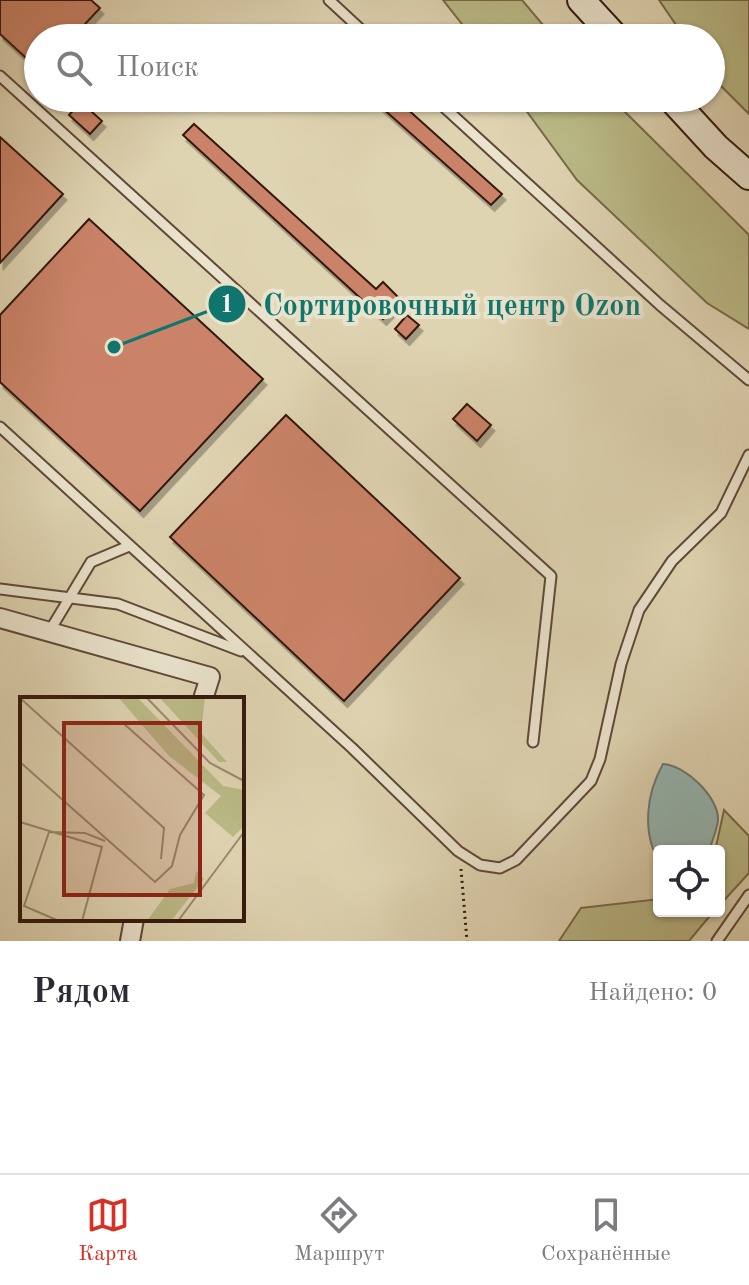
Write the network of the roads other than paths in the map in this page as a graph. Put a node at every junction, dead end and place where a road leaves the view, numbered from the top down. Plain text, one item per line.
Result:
1 (329, 0) edge
2 (581, 0) edge
3 (355, 24) edge
4 (603, 24) edge
5 (0, 76) edge
6 (24, 98) edge
7 (40, 112) edge
8 (449, 112) edge
9 (684, 112) edge
10 (749, 176) edge
11 (749, 380) edge
12 (0, 427) edge
13 (749, 455) edge
14 (129, 546) junction
15 (0, 589) edge
16 (68, 598) junction
17 (0, 618) edge
18 (49, 632) junction
19 (251, 657) junction
20 (204, 697) edge
21 (533, 742) dead end
22 (749, 895) edge
23 (134, 921) edge
24 (130, 941) edge
25 (717, 941) edge

1 - 3 lane
2 - 4 main road
5 - 6 lane
7 - 21 lane
8 - 11 lane
9 - 10 main road
12 - 14 lane
13 - 19 lane
14 - 16 lane
14 - 19 lane
15 - 16 lane
16 - 18 lane
16 - 19 lane
17 - 18 street
18 - 20 street
22 - 25 lane
23 - 24 street

